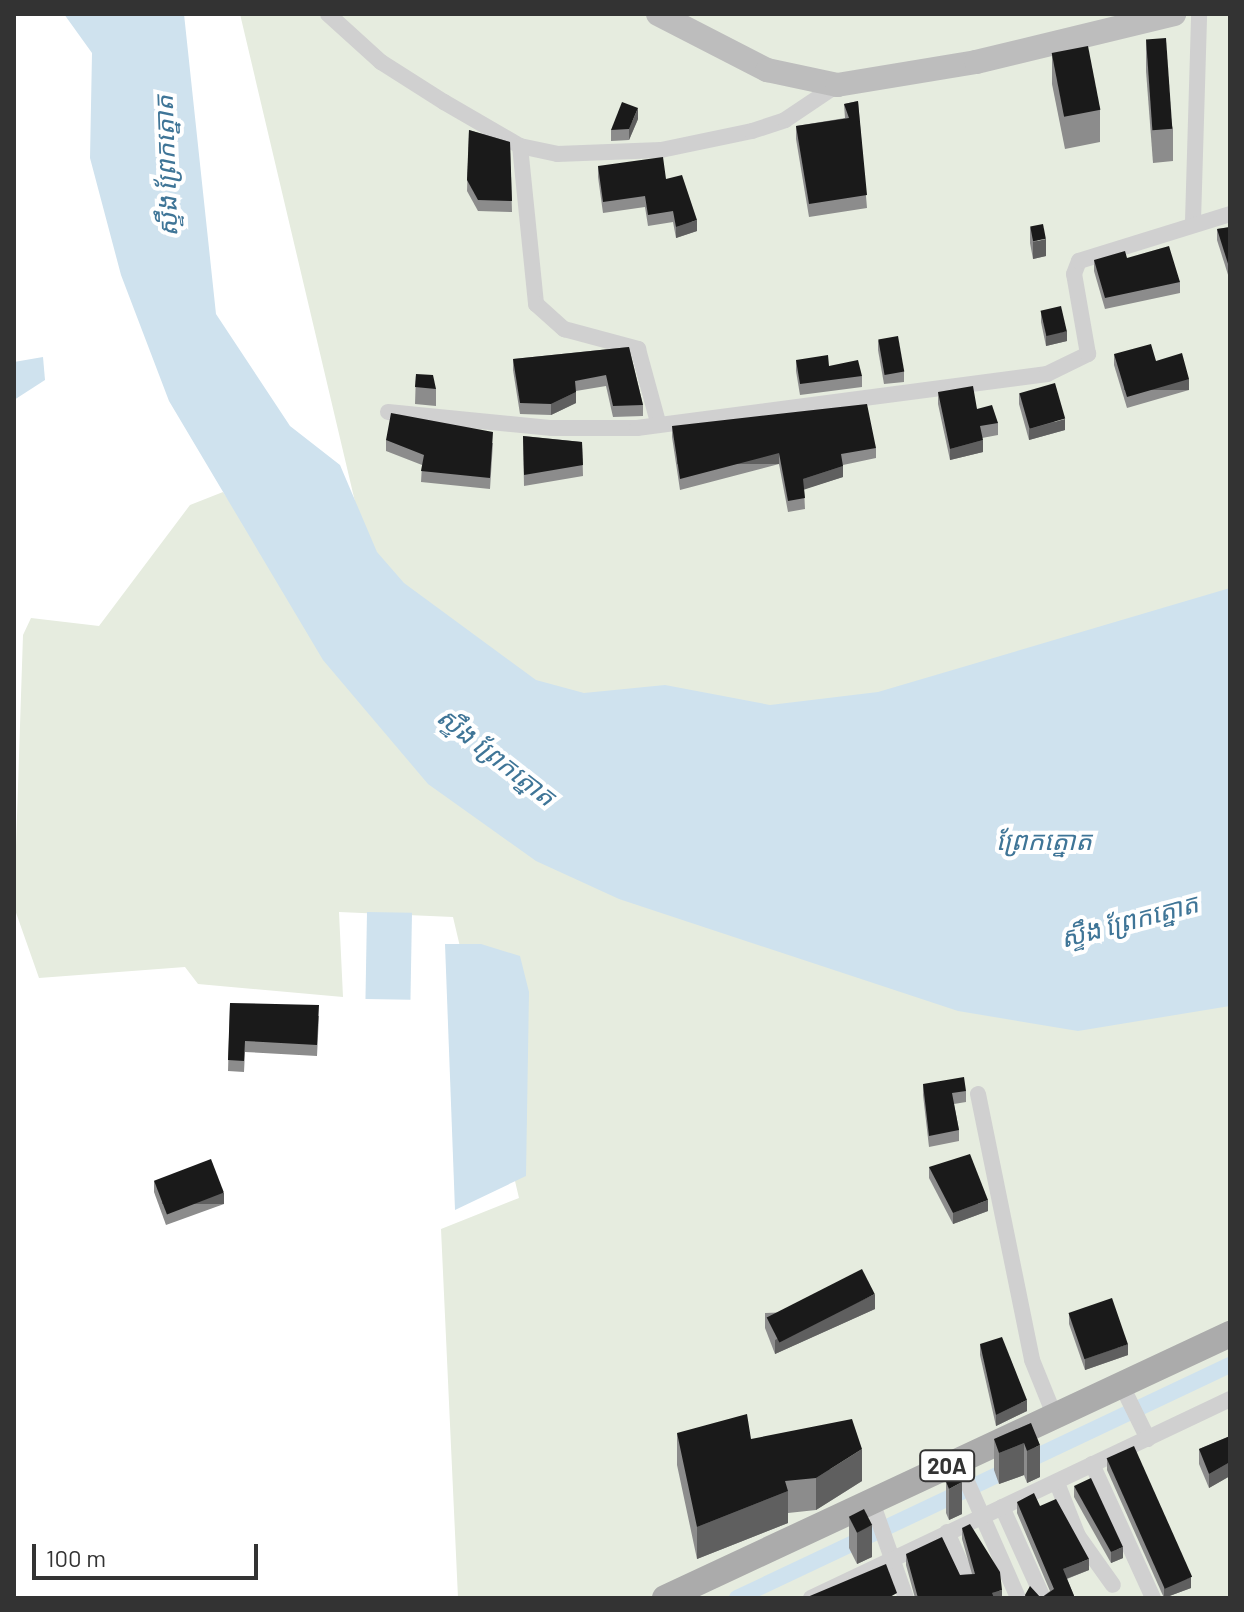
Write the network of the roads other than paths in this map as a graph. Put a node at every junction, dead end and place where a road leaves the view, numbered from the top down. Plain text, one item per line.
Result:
1 (328, 14) edge
2 (658, 14) edge
3 (1174, 14) edge
4 (1199, 14) edge
5 (837, 85) junction
6 (520, 146) junction
7 (1230, 214) edge
8 (1193, 221) junction
9 (388, 412) edge
10 (658, 422) junction
11 (978, 1094) dead end
12 (1230, 1334) edge
13 (1126, 1394) junction
14 (1230, 1399) edge
15 (1055, 1417) junction
16 (1146, 1434) junction
17 (1092, 1464) junction
18 (963, 1471) junction
19 (1057, 1483) junction
20 (1002, 1507) junction
21 (983, 1509) junction
22 (876, 1511) junction
23 (947, 1532) junction
24 (893, 1552) junction
25 (967, 1578) edge
26 (1113, 1585) dead end
27 (665, 1598) edge
28 (811, 1598) edge
29 (906, 1598) edge
30 (1018, 1598) edge
31 (1043, 1598) edge
32 (1153, 1598) edge

1 - 6 street
2 - 5 main road
3 - 5 main road
4 - 8 street
5 - 6 street
6 - 10 street
7 - 8 street
8 - 10 street
9 - 10 street
11 - 15 street
12 - 13 main road, 20A
13 - 15 main road, 20A
13 - 16 street
14 - 16 street
15 - 18 main road, 20A
16 - 17 street
17 - 19 street
17 - 32 street
18 - 21 street
18 - 22 main road, 20A
19 - 20 street
19 - 26 street
20 - 21 street
20 - 31 street
21 - 23 street
21 - 30 street
22 - 24 street
22 - 27 main road, 20A
23 - 24 street
23 - 25 street
24 - 28 street
24 - 29 street

